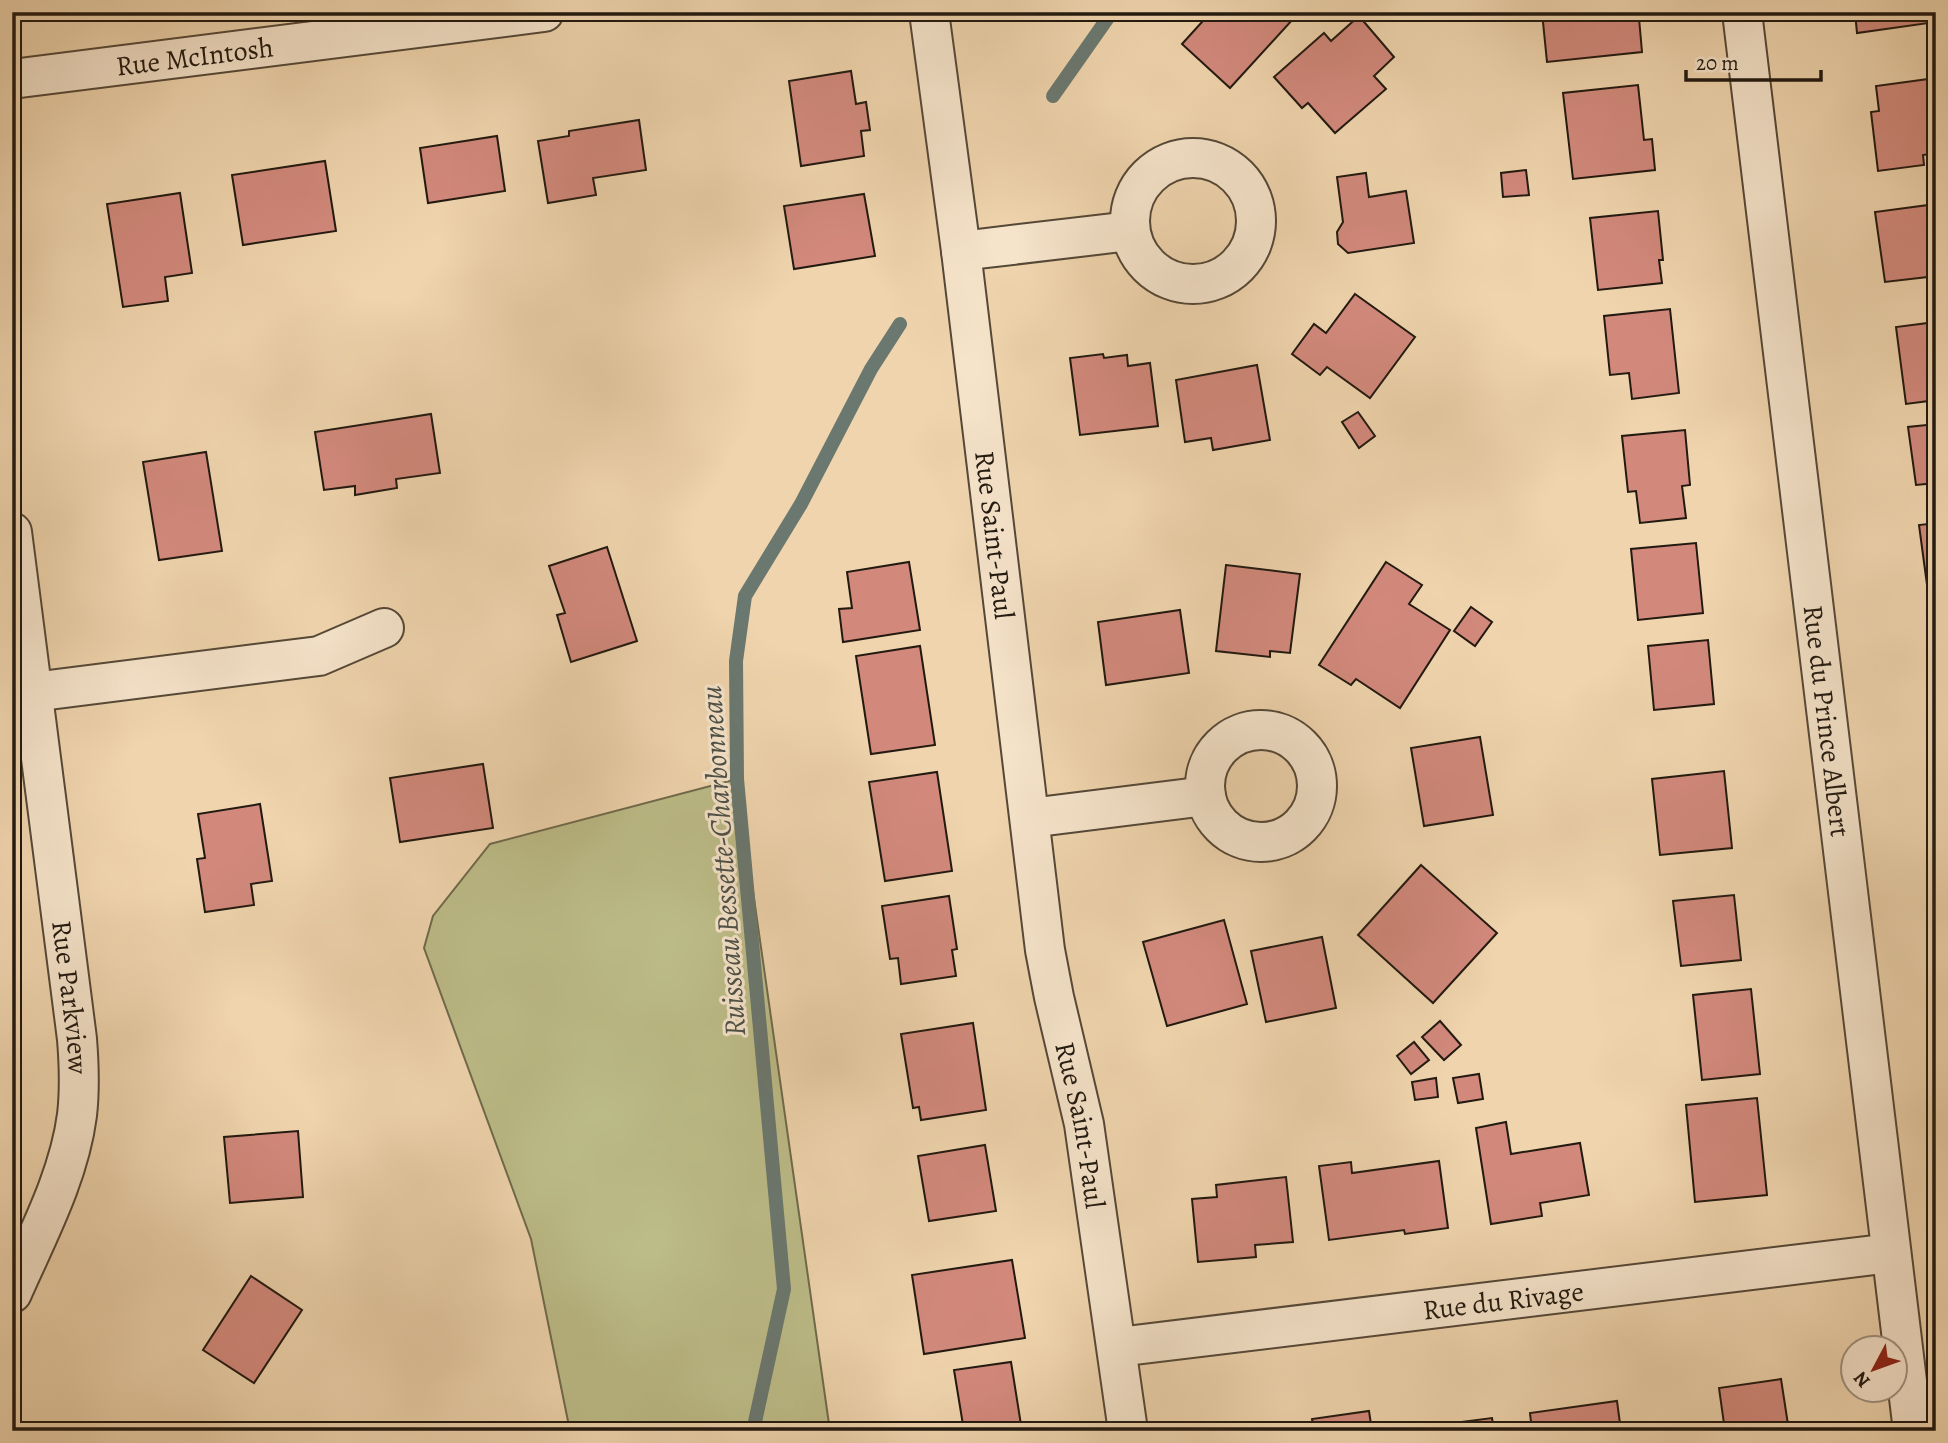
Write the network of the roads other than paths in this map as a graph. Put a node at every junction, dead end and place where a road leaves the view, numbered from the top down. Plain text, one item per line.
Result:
1 (544, 12) edge
2 (929, 12) edge
3 (1742, 12) edge
4 (12, 79) edge
5 (1130, 231) dead end
6 (961, 251) junction
7 (12, 532) edge
8 (384, 628) dead end
9 (33, 692) junction
10 (1206, 796) dead end
11 (1030, 818) junction
12 (1891, 1252) junction
13 (12, 1293) edge
14 (1118, 1347) junction
15 (1128, 1431) edge
16 (1913, 1431) edge

1 - 4 street, Rue McIntosh
2 - 6 street, Rue Saint-Paul
3 - 12 street, Rue du Prince Albert
5 - 6 street
6 - 11 street, Rue Saint-Paul
7 - 9 street, Rue Parkview
8 - 9 street
9 - 13 street, Rue Parkview
10 - 11 street
11 - 14 street, Rue Saint-Paul
12 - 14 street, Rue du Rivage
12 - 16 street, Rue du Prince Albert
14 - 15 street, Rue Saint-Paul

